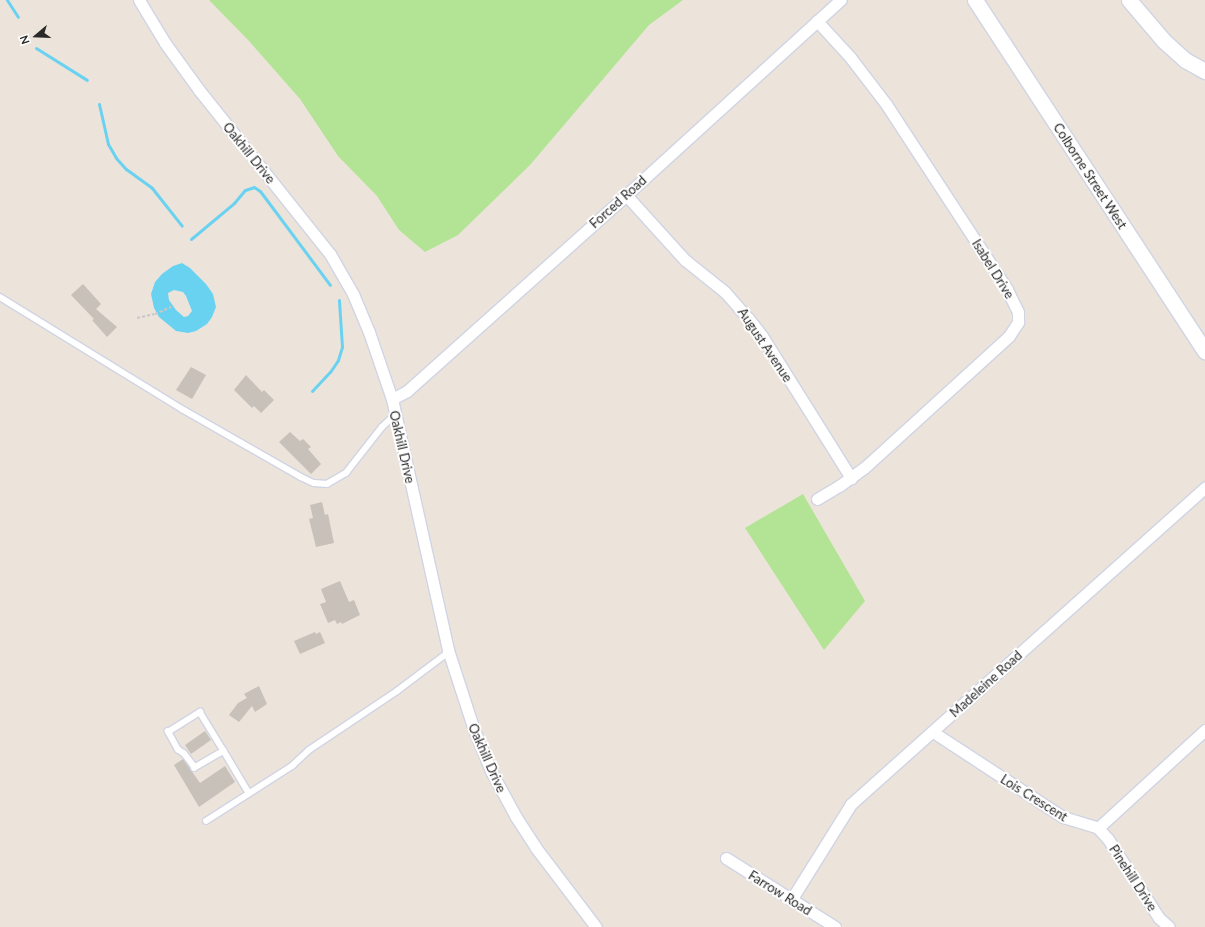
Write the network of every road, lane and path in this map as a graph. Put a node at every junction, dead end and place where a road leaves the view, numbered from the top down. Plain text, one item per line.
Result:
1 (138, 0) edge
2 (840, 0) edge
3 (975, 0) edge
4 (1129, 0) edge
5 (817, 21) junction
6 (1205, 71) edge
7 (626, 195) junction
8 (0, 297) edge
9 (173, 306) dead end
10 (137, 318) dead end
11 (1205, 351) edge
12 (392, 399) junction
13 (395, 415) junction
14 (851, 478) junction
15 (1205, 488) edge
16 (817, 499) dead end
17 (449, 652) junction
18 (1205, 730) edge
19 (933, 732) junction
20 (224, 751) junction
21 (249, 793) junction
22 (206, 821) dead end
23 (1098, 828) junction
24 (726, 858) dead end
25 (791, 900) junction
26 (596, 927) edge
27 (835, 927) edge
28 (1169, 927) edge

1 - 12 street, Oakhill Drive
2 - 5 street, Forced Road
3 - 11 main road, Colborne Street West
4 - 6 main road
5 - 7 street, Forced Road
5 - 14 street, Isabel Drive
7 - 12 street, Forced Road
7 - 14 street, August Avenue
8 - 13 lane
9 - 10 path
12 - 13 street, Oakhill Drive
13 - 17 street, Oakhill Drive
14 - 16 street, Isabel Drive
15 - 19 street, Madeleine Road
17 - 21 lane
17 - 26 street, Oakhill Drive
18 - 23 street
19 - 23 street, Lois Crescent
19 - 25 street, Madeleine Road
20 - 20 lane
20 - 21 lane
21 - 22 lane
23 - 28 street, Pinehill Drive
24 - 25 street, Farrow Road
25 - 27 street, Farrow Road

